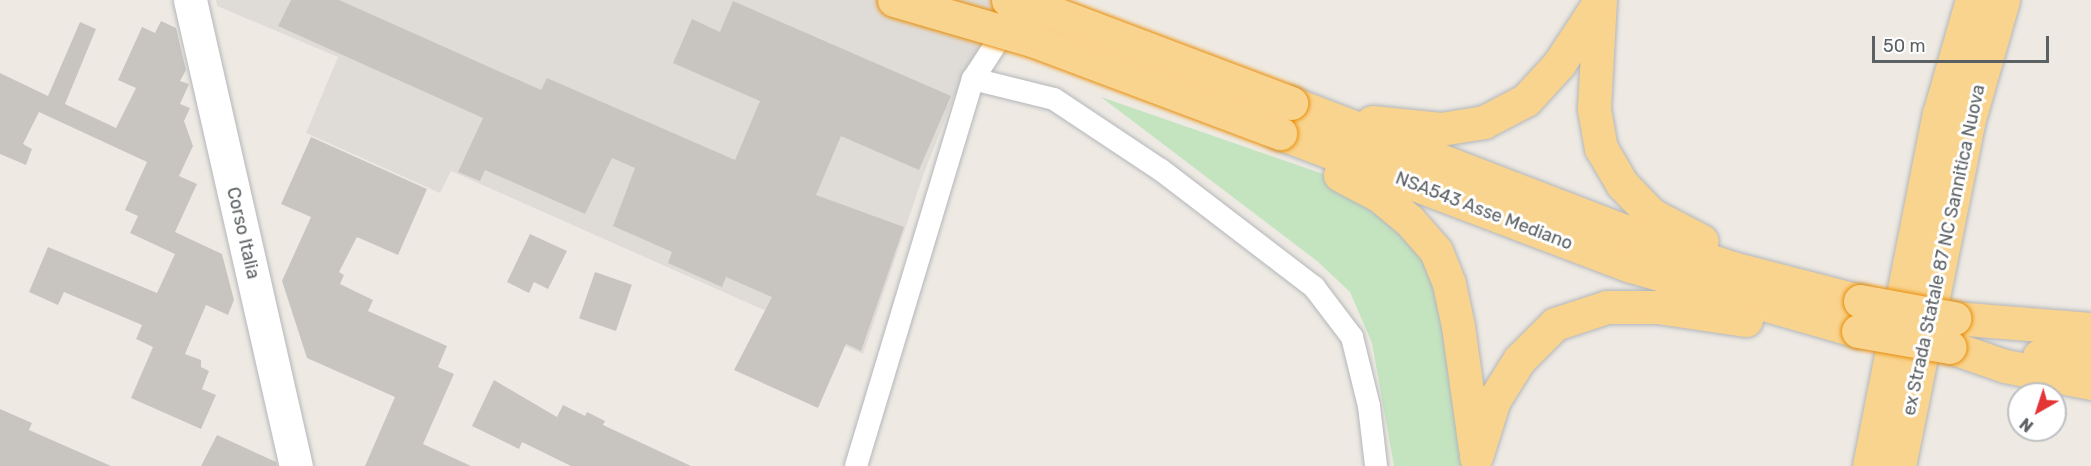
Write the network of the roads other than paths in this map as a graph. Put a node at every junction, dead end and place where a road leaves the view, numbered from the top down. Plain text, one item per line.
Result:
1 (190, 0) edge
2 (894, 0) edge
3 (1008, 0) edge
4 (1025, 0) edge
5 (1952, 0) edge
6 (1600, 1) edge
7 (1995, 2) edge
8 (973, 79) junction
9 (1939, 114) junction
10 (1285, 118) junction
11 (1819, 292) junction
12 (2091, 314) edge
13 (1859, 316) junction
14 (2020, 326) junction
15 (2091, 329) edge
16 (1952, 333) junction
17 (2091, 358) edge
18 (2091, 382) edge
19 (1476, 461) edge
20 (296, 466) edge
21 (856, 466) edge
22 (1376, 466) edge
23 (1869, 466) edge
24 (1899, 466) edge

1 - 20 street, Corso Italia
2 - 10 highway, NSA543 Asse Mediano, bridge
3 - 10 highway, NSA543 Asse Mediano, bridge
4 - 8 street
5 - 9 highway
6 - 10 highway
6 - 11 highway
7 - 9 highway, ex Strada Statale 87 NC Sannitica Nuova
7 - 24 highway, ex Strada Statale 87 NC Sannitica Nuova
8 - 21 street
8 - 22 street
9 - 23 highway, ex Strada Statale 87 NC Sannitica Nuova
10 - 11 highway, NSA543 Asse Mediano
10 - 13 highway, NSA543 Asse Mediano
10 - 19 highway
11 - 13 highway, NSA543 Asse Mediano
12 - 14 highway
13 - 16 highway, NSA543 Asse Mediano, bridge
13 - 19 highway
14 - 15 highway, NSA543 Asse Mediano
14 - 16 highway, NSA543 Asse Mediano
16 - 17 highway, NSA543 Asse Mediano
16 - 18 highway

